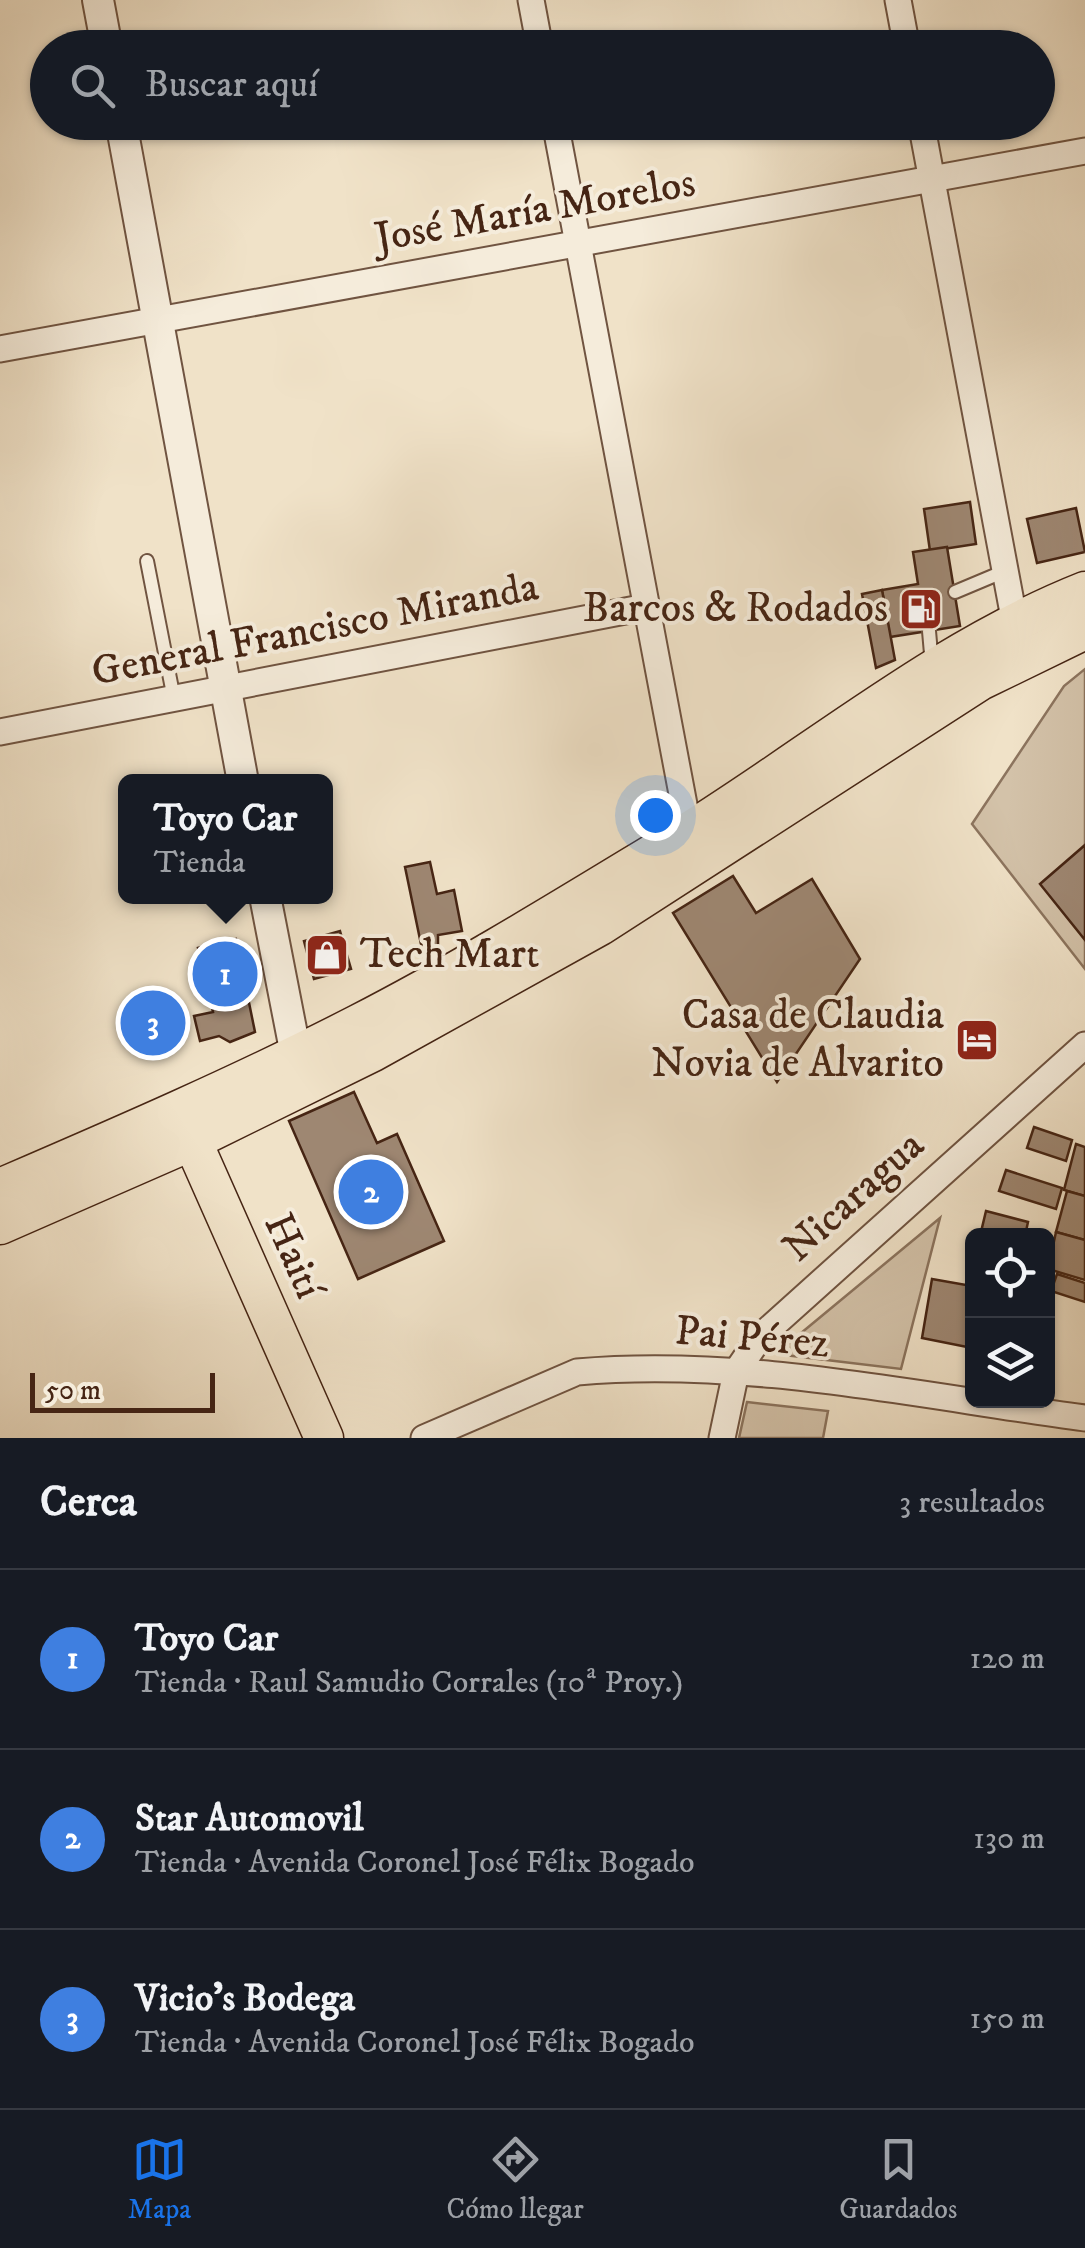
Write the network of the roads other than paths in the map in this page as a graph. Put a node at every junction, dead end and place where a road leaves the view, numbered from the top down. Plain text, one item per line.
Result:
1 (98, 0) edge
2 (532, 0) edge
3 (898, 0) edge
4 (104, 30) edge
5 (537, 30) edge
6 (904, 30) edge
7 (124, 140) edge
8 (558, 140) edge
9 (924, 140) edge
10 (1085, 151) edge
11 (932, 179) junction
12 (578, 244) junction
13 (158, 320) junction
14 (0, 348) edge
15 (147, 561) dead end
16 (1006, 572) junction
17 (1085, 591) edge
18 (955, 592) dead end
19 (646, 607) junction
20 (1085, 630) edge
21 (929, 631) dead end
22 (1018, 640) junction
23 (933, 672) junction
24 (225, 690) junction
25 (174, 700) junction
26 (0, 732) edge
27 (241, 774) edge
28 (689, 832) junction
29 (267, 904) edge
30 (1085, 1045) edge
31 (296, 1054) junction
32 (186, 1126) junction
33 (0, 1188) edge
34 (0, 1225) edge
35 (736, 1372) junction
36 (1085, 1418) edge
37 (324, 1438) edge
38 (424, 1438) edge
39 (722, 1438) edge

1 - 4 street
2 - 5 street
3 - 6 street
7 - 13 street
8 - 12 street
9 - 11 street
10 - 11 street, José María Morelos
11 - 12 street, José María Morelos
11 - 16 street
12 - 13 street, José María Morelos
12 - 19 street
13 - 14 street, José María Morelos
13 - 24 street
15 - 25 lane
16 - 18 lane
16 - 22 street
17 - 22 main road
19 - 24 street, General Francisco Miranda
19 - 28 street
20 - 22 main road
21 - 23 lane
22 - 23 main road
22 - 32 main road
23 - 28 main road
24 - 25 street, General Francisco Miranda
24 - 27 street
25 - 26 street, General Francisco Miranda
28 - 31 main road
29 - 31 street
30 - 35 street, Nicaragua
31 - 32 main road
32 - 33 main road
32 - 34 main road
32 - 37 main road, Haití
35 - 36 street, Pai Pérez
35 - 38 street, Pai Pérez
35 - 39 street, Nicaragua

